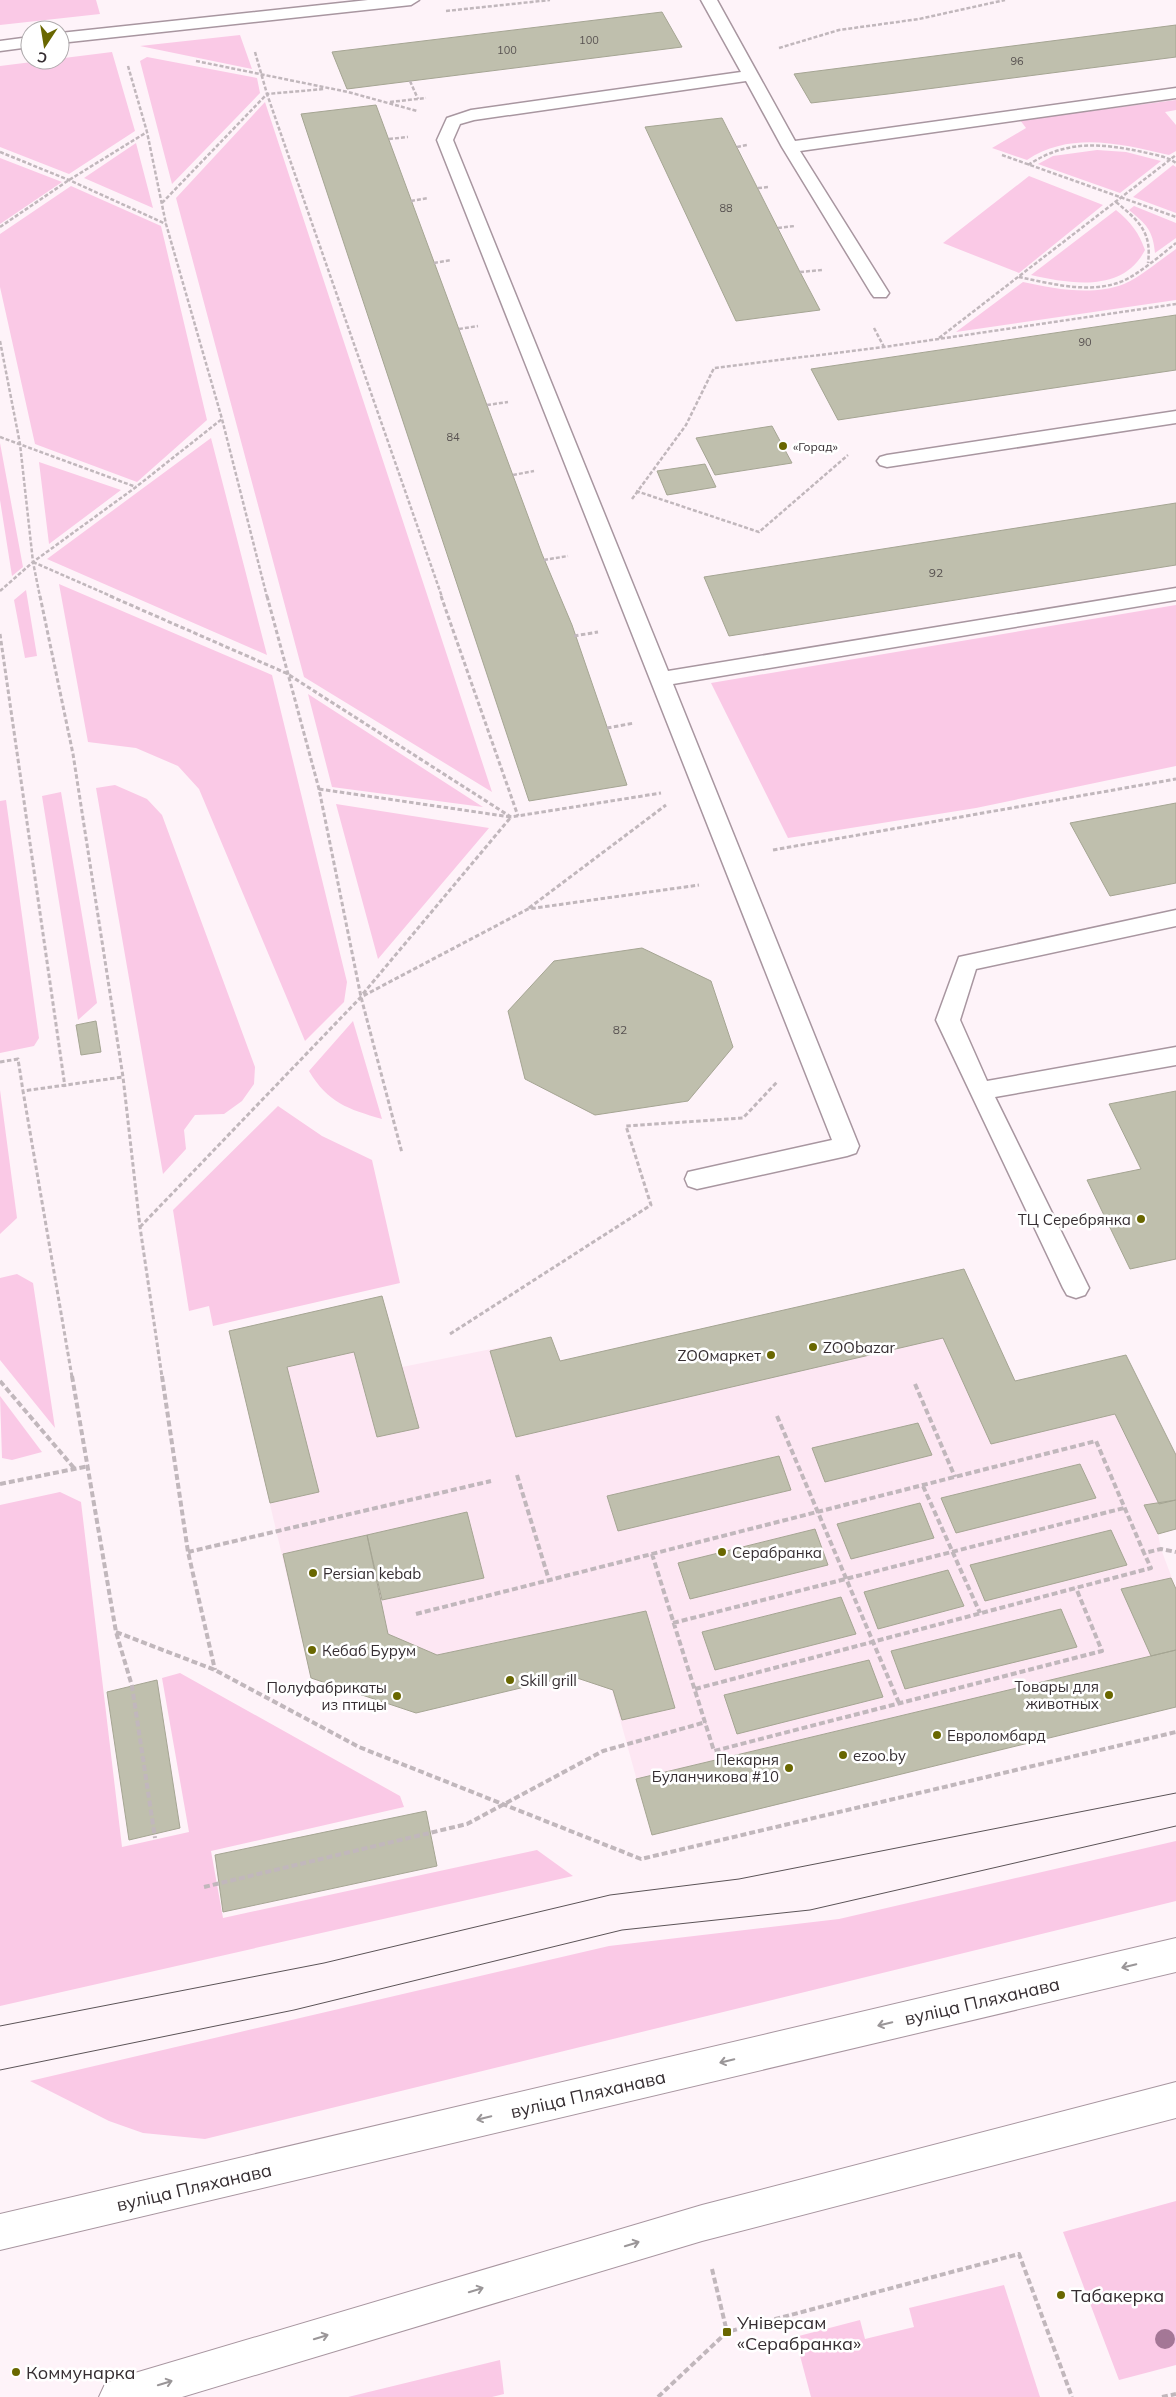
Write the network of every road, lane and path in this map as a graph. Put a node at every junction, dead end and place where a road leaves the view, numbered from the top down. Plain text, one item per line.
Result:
1 (411, 0) edge
2 (709, 0) edge
3 (1005, 0) edge
4 (316, 5) edge
5 (244, 18) junction
6 (112, 31) junction
7 (70, 37) edge
8 (20, 43) edge
9 (0, 46) edge
10 (187, 60) dead end
11 (746, 67) junction
12 (262, 75) junction
13 (410, 81) dead end
14 (329, 89) junction
15 (1176, 93) edge
16 (267, 94) junction
17 (418, 99) dead end
18 (422, 112) dead end
19 (147, 132) junction
20 (790, 148) junction
21 (0, 152) edge
22 (1001, 155) dead end
23 (1176, 156) edge
24 (1171, 159) junction
25 (1176, 163) edge
26 (1028, 165) junction
27 (69, 180) junction
28 (1122, 198) junction
29 (1116, 202) junction
30 (162, 203) junction
31 (1176, 217) edge
32 (166, 224) junction
33 (0, 227) edge
34 (1176, 243) edge
35 (1148, 264) junction
36 (1018, 277) junction
37 (880, 293) dead end
38 (938, 338) dead end
39 (0, 341) edge
40 (1176, 417) edge
41 (222, 419) junction
42 (0, 437) edge
43 (20, 444) junction
44 (887, 461) dead end
45 (136, 487) junction
46 (33, 562) junction
47 (0, 591) edge
48 (1176, 594) edge
49 (0, 634) edge
50 (286, 673) junction
51 (660, 679) junction
52 (1176, 779) edge
53 (319, 790) junction
54 (670, 791) dead end
55 (673, 800) dead end
56 (518, 816) junction
57 (511, 817) junction
58 (768, 850) dead end
59 (528, 909) dead end
60 (1176, 918) edge
61 (361, 997) junction
62 (1176, 1056) edge
63 (0, 1062) edge
64 (123, 1077) junction
65 (780, 1078) dead end
66 (65, 1086) junction
67 (23, 1091) junction
68 (980, 1091) junction
69 (402, 1153) dead end
70 (697, 1179) dead end
71 (1076, 1288) dead end
72 (450, 1334) dead end
73 (0, 1381) edge
74 (915, 1384) dead end
75 (777, 1416) dead end
76 (89, 1466) junction
77 (74, 1468) junction
78 (518, 1475) dead end
79 (956, 1477) junction
80 (491, 1480) dead end
81 (0, 1484) edge
82 (923, 1486) junction
83 (1124, 1508) junction
84 (820, 1512) junction
85 (952, 1551) junction
86 (188, 1552) junction
87 (1176, 1552) edge
88 (1144, 1553) junction
89 (652, 1554) junction
90 (848, 1578) junction
91 (549, 1580) junction
92 (1076, 1588) junction
93 (980, 1613) junction
94 (416, 1614) dead end
95 (673, 1623) junction
96 (116, 1632) junction
97 (873, 1641) junction
98 (215, 1670) junction
99 (694, 1689) junction
100 (899, 1703) junction
101 (706, 1722) junction
102 (1176, 1732) edge
103 (506, 1805) junction
104 (154, 1838) dead end
105 (204, 1887) dead end
106 (1176, 1955) edge
107 (1176, 2100) edge
108 (702, 2223) junction
109 (0, 2232) edge
110 (726, 2332) junction
111 (1176, 2394) edge
112 (118, 2397) edge
113 (658, 2397) edge
114 (1072, 2397) edge
115 (1162, 2397) edge

1 - 4 lane
2 - 11 lane
3 - 11 path
4 - 5 lane
5 - 6 lane
5 - 12 path
6 - 7 lane
6 - 19 path
8 - 9 lane
10 - 12 path
11 - 20 lane
11 - 51 lane
12 - 14 path
12 - 16 path
13 - 17 path
14 - 16 path
14 - 18 path
15 - 20 lane
16 - 30 path
16 - 56 path
19 - 27 path
19 - 30 path
20 - 37 lane
21 - 27 path
22 - 26 path
23 - 24 path
24 - 25 path
24 - 26 path
24 - 28 path
26 - 28 path
27 - 32 path
27 - 33 path
28 - 29 path
28 - 31 path
29 - 35 path
29 - 36 path
30 - 32 path
32 - 41 path
34 - 35 path
35 - 36 path
36 - 38 path
39 - 43 path
40 - 44 lane
41 - 45 path
41 - 50 path
42 - 43 path
43 - 45 path
43 - 46 path
45 - 46 path
46 - 47 path
46 - 50 path
46 - 64 path
48 - 51 lane
49 - 66 path
50 - 53 path
50 - 57 path
51 - 70 lane
52 - 58 path
53 - 57 path
53 - 61 path
54 - 56 path
55 - 59 path
56 - 57 path
57 - 61 path
60 - 68 lane
61 - 69 path
62 - 68 lane
63 - 67 path
64 - 66 path
64 - 86 path
65 - 72 path
66 - 67 path
67 - 76 path
68 - 71 lane
73 - 77 path
74 - 79 path
75 - 84 path
76 - 77 path
76 - 96 path
77 - 81 path
78 - 91 path
79 - 82 path
79 - 83 path
80 - 86 path
82 - 84 path
82 - 85 path
83 - 85 path
83 - 88 path
84 - 89 path
84 - 90 path
85 - 90 path
85 - 93 path
86 - 98 path
87 - 88 path
88 - 92 path
89 - 91 path
89 - 95 path
90 - 95 path
90 - 97 path
91 - 94 path
92 - 93 path
92 - 100 path
93 - 97 path
95 - 99 path
96 - 98 path
96 - 104 path
97 - 99 path
97 - 100 path
98 - 103 path
99 - 101 path
100 - 101 path
101 - 103 path
102 - 103 path
103 - 105 path
106 -> 109 main road, вуліца Пляханава
107 - 108 main road
108 - 110 path
112 -> 108 main road
110 - 113 path
110 - 114 path
111 - 115 path

